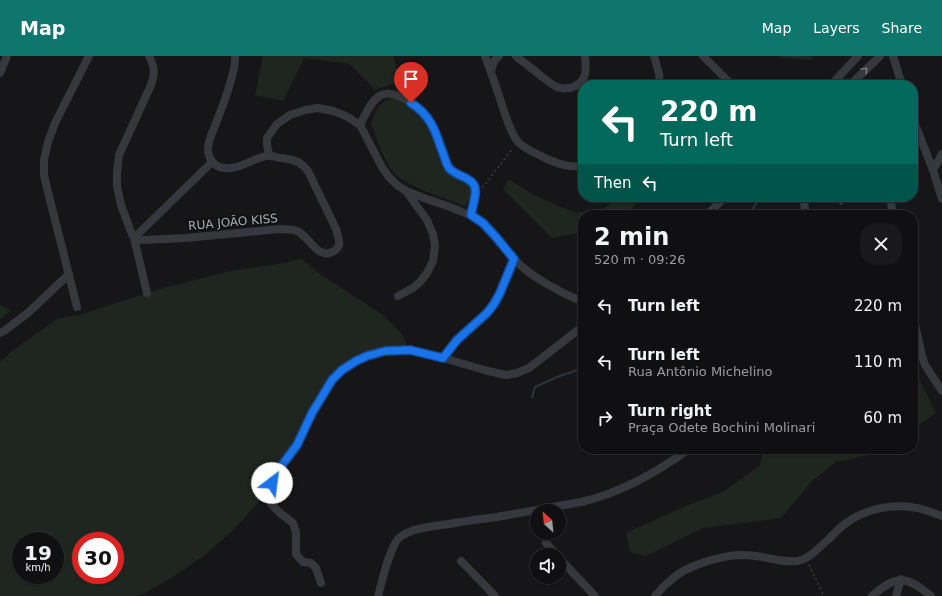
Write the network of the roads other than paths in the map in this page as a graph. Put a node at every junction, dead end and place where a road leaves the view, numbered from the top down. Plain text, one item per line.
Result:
1 (7, 56) edge
2 (89, 56) edge
3 (150, 56) edge
4 (235, 56) edge
5 (485, 56) edge
6 (499, 56) edge
7 (516, 56) edge
8 (585, 56) edge
9 (654, 56) edge
10 (703, 56) edge
11 (858, 56) edge
12 (880, 56) edge
13 (892, 56) edge
14 (491, 71) junction
15 (0, 73) edge
16 (583, 80) edge
17 (660, 80) edge
18 (727, 80) edge
19 (836, 80) edge
20 (855, 80) edge
21 (900, 80) edge
22 (578, 85) edge
23 (360, 125) junction
24 (918, 132) edge
25 (942, 154) edge
26 (269, 156) junction
27 (212, 162) junction
28 (578, 166) edge
29 (933, 170) junction
30 (406, 191) junction
31 (942, 199) edge
32 (720, 202) edge
33 (712, 210) edge
34 (471, 215) junction
35 (134, 238) junction
36 (514, 259) junction
37 (69, 274) junction
38 (147, 294) dead end
39 (398, 296) dead end
40 (578, 300) edge
41 (77, 307) dead end
42 (578, 330) edge
43 (0, 333) edge
44 (918, 338) edge
45 (443, 358) junction
46 (942, 391) edge
47 (682, 454) edge
48 (942, 516) edge
49 (546, 543) dead end
50 (551, 548) edge
51 (461, 561) dead end
52 (566, 565) edge
53 (901, 580) junction
54 (321, 583) dead end
55 (378, 596) edge
56 (495, 596) edge
57 (595, 596) edge
58 (655, 596) edge
59 (872, 596) edge
60 (896, 596) edge
61 (931, 596) edge

1 - 15 street
2 - 37 street
3 - 35 street
4 - 27 street
5 - 14 street
6 - 14 street
7 - 22 street
8 - 16 street
9 - 17 street
10 - 18 street
11 - 19 street
20 -> 12 street
13 - 21 street
14 - 28 street
23 - 26 street
23 - 30 street
23 - 34 street
24 - 29 street
25 - 29 street
26 - 27 street, RUA JOÃO KISS
26 - 35 street, RUA JOÃO KISS
27 - 35 street
29 - 31 street
30 - 34 street
30 - 39 street
32 - 33 street
34 - 36 street
35 - 38 street
36 - 40 street
36 - 45 street
37 - 41 street
37 - 43 street
42 - 45 street
44 - 46 street
45 - 54 street
47 - 55 street
48 - 58 street
49 - 50 street
51 - 56 street
52 - 57 street
53 - 59 street
53 - 60 street
53 - 61 street

